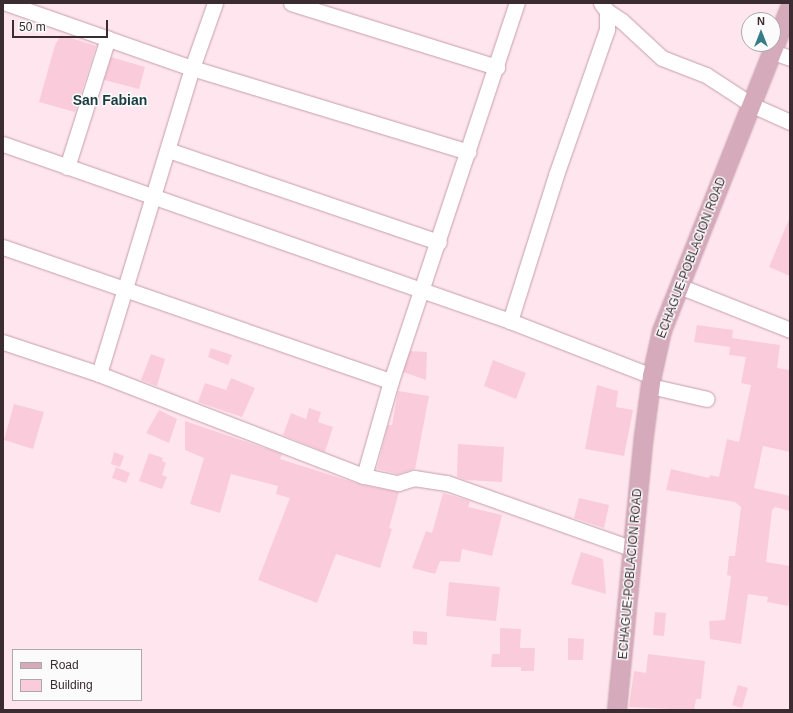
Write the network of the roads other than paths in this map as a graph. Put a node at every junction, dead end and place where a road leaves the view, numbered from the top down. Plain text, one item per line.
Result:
1 (6, 3) edge
2 (215, 3) edge
3 (292, 3) edge
4 (517, 3) edge
5 (604, 7) edge
6 (790, 8) edge
7 (781, 31) edge
8 (108, 38) junction
9 (773, 52) joint
10 (790, 58) edge
11 (497, 67) junction
12 (192, 68) junction
13 (752, 106) junction
14 (790, 122) edge
15 (3, 144) edge
16 (168, 150) junction
17 (469, 152) junction
18 (67, 167) junction
19 (154, 198) junction
20 (439, 242) junction
21 (3, 247) edge
22 (679, 286) junction
23 (124, 289) junction
24 (421, 290) junction
25 (510, 321) junction
26 (790, 330) edge
27 (3, 342) edge
28 (99, 374) junction
29 (391, 381) junction
30 (651, 381) junction
31 (707, 399) dead end
32 (364, 476) junction
33 (633, 549) junction
34 (618, 710) edge

1 - 8 street
2 - 12 street
3 - 11 street
4 - 11 street
5 - 13 street
5 - 25 street
6 - 7 main road, ECHAGUE-POBLACION ROAD
8 - 12 street
8 - 18 street
9 - 10 street
9 - 13 main road, ECHAGUE-POBLACION ROAD
11 - 17 street
12 - 16 street
12 - 17 street
13 - 14 street
13 - 22 main road, ECHAGUE-POBLACION ROAD
15 - 18 street
16 - 19 street
16 - 20 street
17 - 20 street
18 - 19 street
19 - 23 street
19 - 24 street
20 - 24 street
21 - 23 street
22 - 26 street
22 - 30 main road, ECHAGUE-POBLACION ROAD
23 - 28 street
23 - 29 street
24 - 25 street
24 - 29 street
25 - 30 street
27 - 28 street
28 - 32 street
29 - 32 street
30 - 31 street
30 - 33 main road, ECHAGUE-POBLACION ROAD
32 - 33 street
33 - 34 main road, ECHAGUE-POBLACION ROAD

